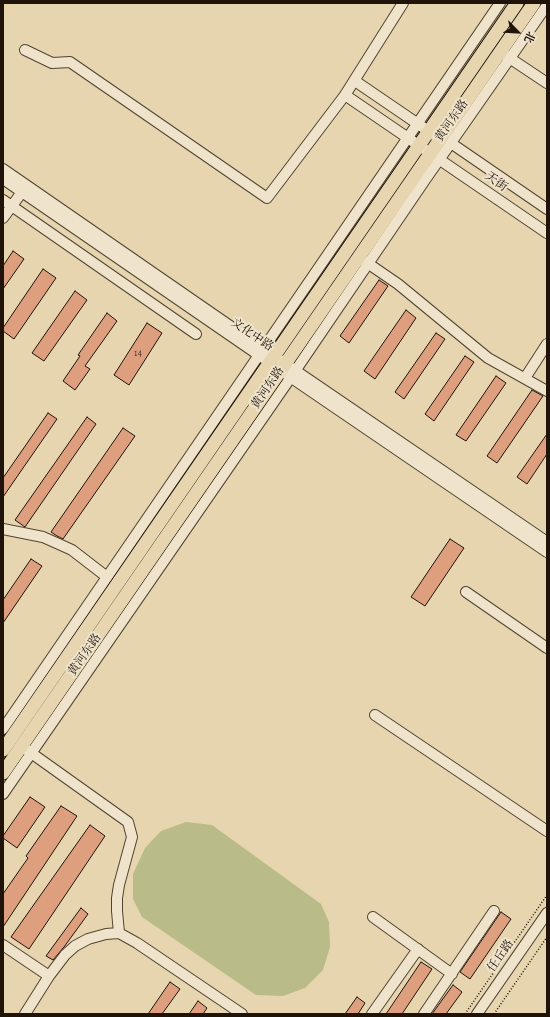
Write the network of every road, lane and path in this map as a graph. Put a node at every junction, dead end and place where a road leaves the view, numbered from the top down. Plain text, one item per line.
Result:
1 (403, 3) edge
2 (500, 3) edge
3 (517, 3) edge
4 (534, 3) edge
5 (547, 4) edge
6 (25, 50) dead end
7 (505, 55) junction
8 (355, 81) junction
9 (547, 82) edge
10 (345, 95) junction
11 (417, 123) junction
12 (429, 131) junction
13 (408, 137) junction
14 (444, 139) junction
15 (419, 145) junction
16 (435, 156) junction
17 (3, 169) edge
18 (3, 179) edge
19 (22, 192) junction
20 (7, 203) edge
21 (547, 209) edge
22 (3, 218) edge
23 (547, 233) edge
24 (363, 260) junction
25 (162, 289) junction
26 (152, 303) junction
27 (196, 334) dead end
28 (547, 344) edge
29 (260, 352) junction
30 (272, 359) junction
31 (288, 370) junction
32 (525, 378) junction
33 (547, 391) edge
34 (3, 529) edge
35 (547, 542) edge
36 (547, 552) edge
37 (107, 577) junction
38 (466, 592) dead end
39 (547, 648) edge
40 (375, 715) dead end
41 (3, 729) edge
42 (3, 750) edge
43 (26, 750) junction
44 (3, 773) edge
45 (3, 794) edge
46 (547, 831) edge
47 (547, 895) edge
48 (494, 911) dead end
49 (547, 913) edge
50 (372, 917) dead end
51 (119, 933) junction
52 (547, 937) edge
53 (3, 946) edge
54 (418, 949) junction
55 (452, 974) junction
56 (49, 976) junction
57 (25, 1014) edge
58 (242, 1014) edge
59 (372, 1014) edge
60 (424, 1014) edge
61 (465, 1014) edge
62 (477, 1014) edge
63 (494, 1014) edge

1 - 8 street
2 - 11 street
3 - 12 main road, 黄河东路
4 - 7 main road, 黄河东路
5 - 7 street
6 - 10 street
7 - 9 street
7 - 14 main road, 黄河东路
8 - 10 street
8 - 11 street, 天街
10 - 13 street, 天街
11 - 12 street, 天街
11 - 13 street
12 - 14 street, 天街
12 - 15 main road, 黄河东路
13 - 15 street, 天街
13 - 29 street
14 - 16 main road, 黄河东路
14 - 21 street, 天街
15 - 16 street, 天街
15 - 30 main road, 黄河东路
16 - 23 street, 天街
16 - 24 main road, 黄河东路
17 - 29 street, 文化中路
18 - 19 street, 文化中路
19 - 20 street
19 - 25 street, 文化中路
20 - 22 street
20 - 26 street
24 - 31 main road, 黄河东路
24 - 32 street
25 - 26 street
25 - 29 street, 文化中路
26 - 27 street
28 - 32 street
29 - 30 street, 文化中路
29 - 37 street
30 - 31 street, 文化中路
30 - 42 main road, 黄河东路
31 - 35 street, 文化中路
31 - 36 street, 文化中路
31 - 43 main road, 黄河东路
32 - 33 street
34 - 37 street
37 - 41 street
38 - 39 street
40 - 46 street
43 - 44 main road, 黄河东路
43 - 45 street
43 - 51 street
47 - 61 path
48 - 55 street
49 - 62 street, 任丘路
50 - 54 street
51 - 56 street
51 - 58 street
52 - 63 path
53 - 56 street
54 - 55 street
54 - 59 street
55 - 60 street
56 - 57 street

